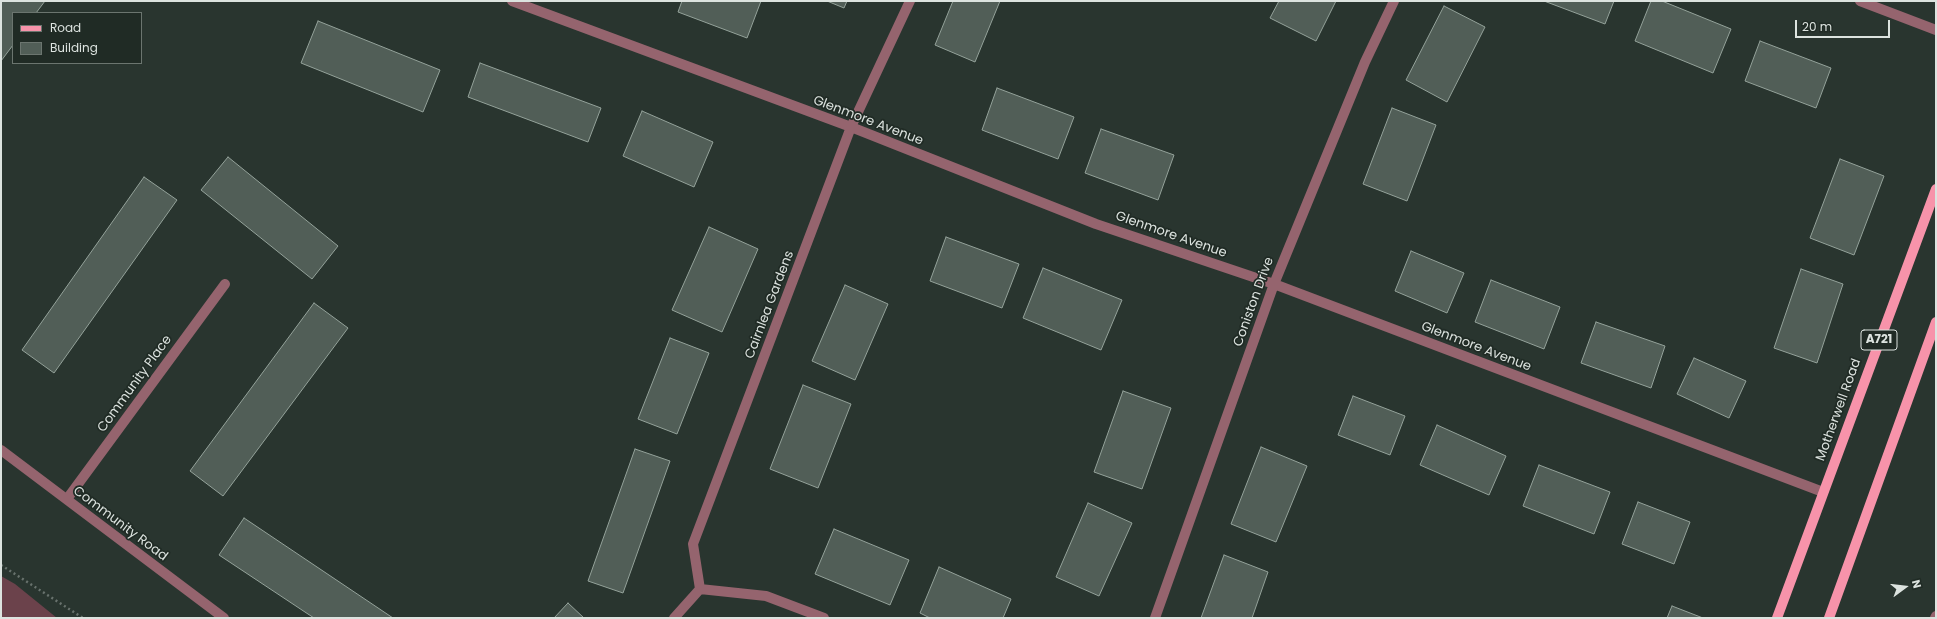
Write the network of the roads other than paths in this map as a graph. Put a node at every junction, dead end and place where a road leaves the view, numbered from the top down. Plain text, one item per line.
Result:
1 (512, 1) edge
2 (910, 1) edge
3 (1394, 1) edge
4 (1860, 1) edge
5 (1936, 30) edge
6 (851, 127) junction
7 (1936, 188) edge
8 (225, 284) dead end
9 (1274, 284) junction
10 (1936, 322) edge
11 (1, 450) edge
12 (1823, 492) junction
13 (67, 499) junction
14 (700, 589) junction
15 (224, 618) edge
16 (674, 618) edge
17 (824, 618) edge
18 (1155, 618) edge
19 (1777, 618) edge
20 (1829, 618) edge

1 - 6 street, Glenmore Avenue
2 - 6 street, Cairnlea Gardens
3 - 9 street, Coniston Drive
4 - 5 street
6 - 9 street, Glenmore Avenue
6 - 14 street, Cairnlea Gardens
7 - 12 main road, Motherwell Road / A721
8 - 13 street, Community Place
9 - 12 street, Glenmore Avenue
9 - 18 street, Coniston Drive
10 - 20 main road
11 - 13 street, Community Road
12 - 19 main road, Motherwell Road / A721
13 - 15 street, Community Road
14 - 16 street
14 - 17 street

